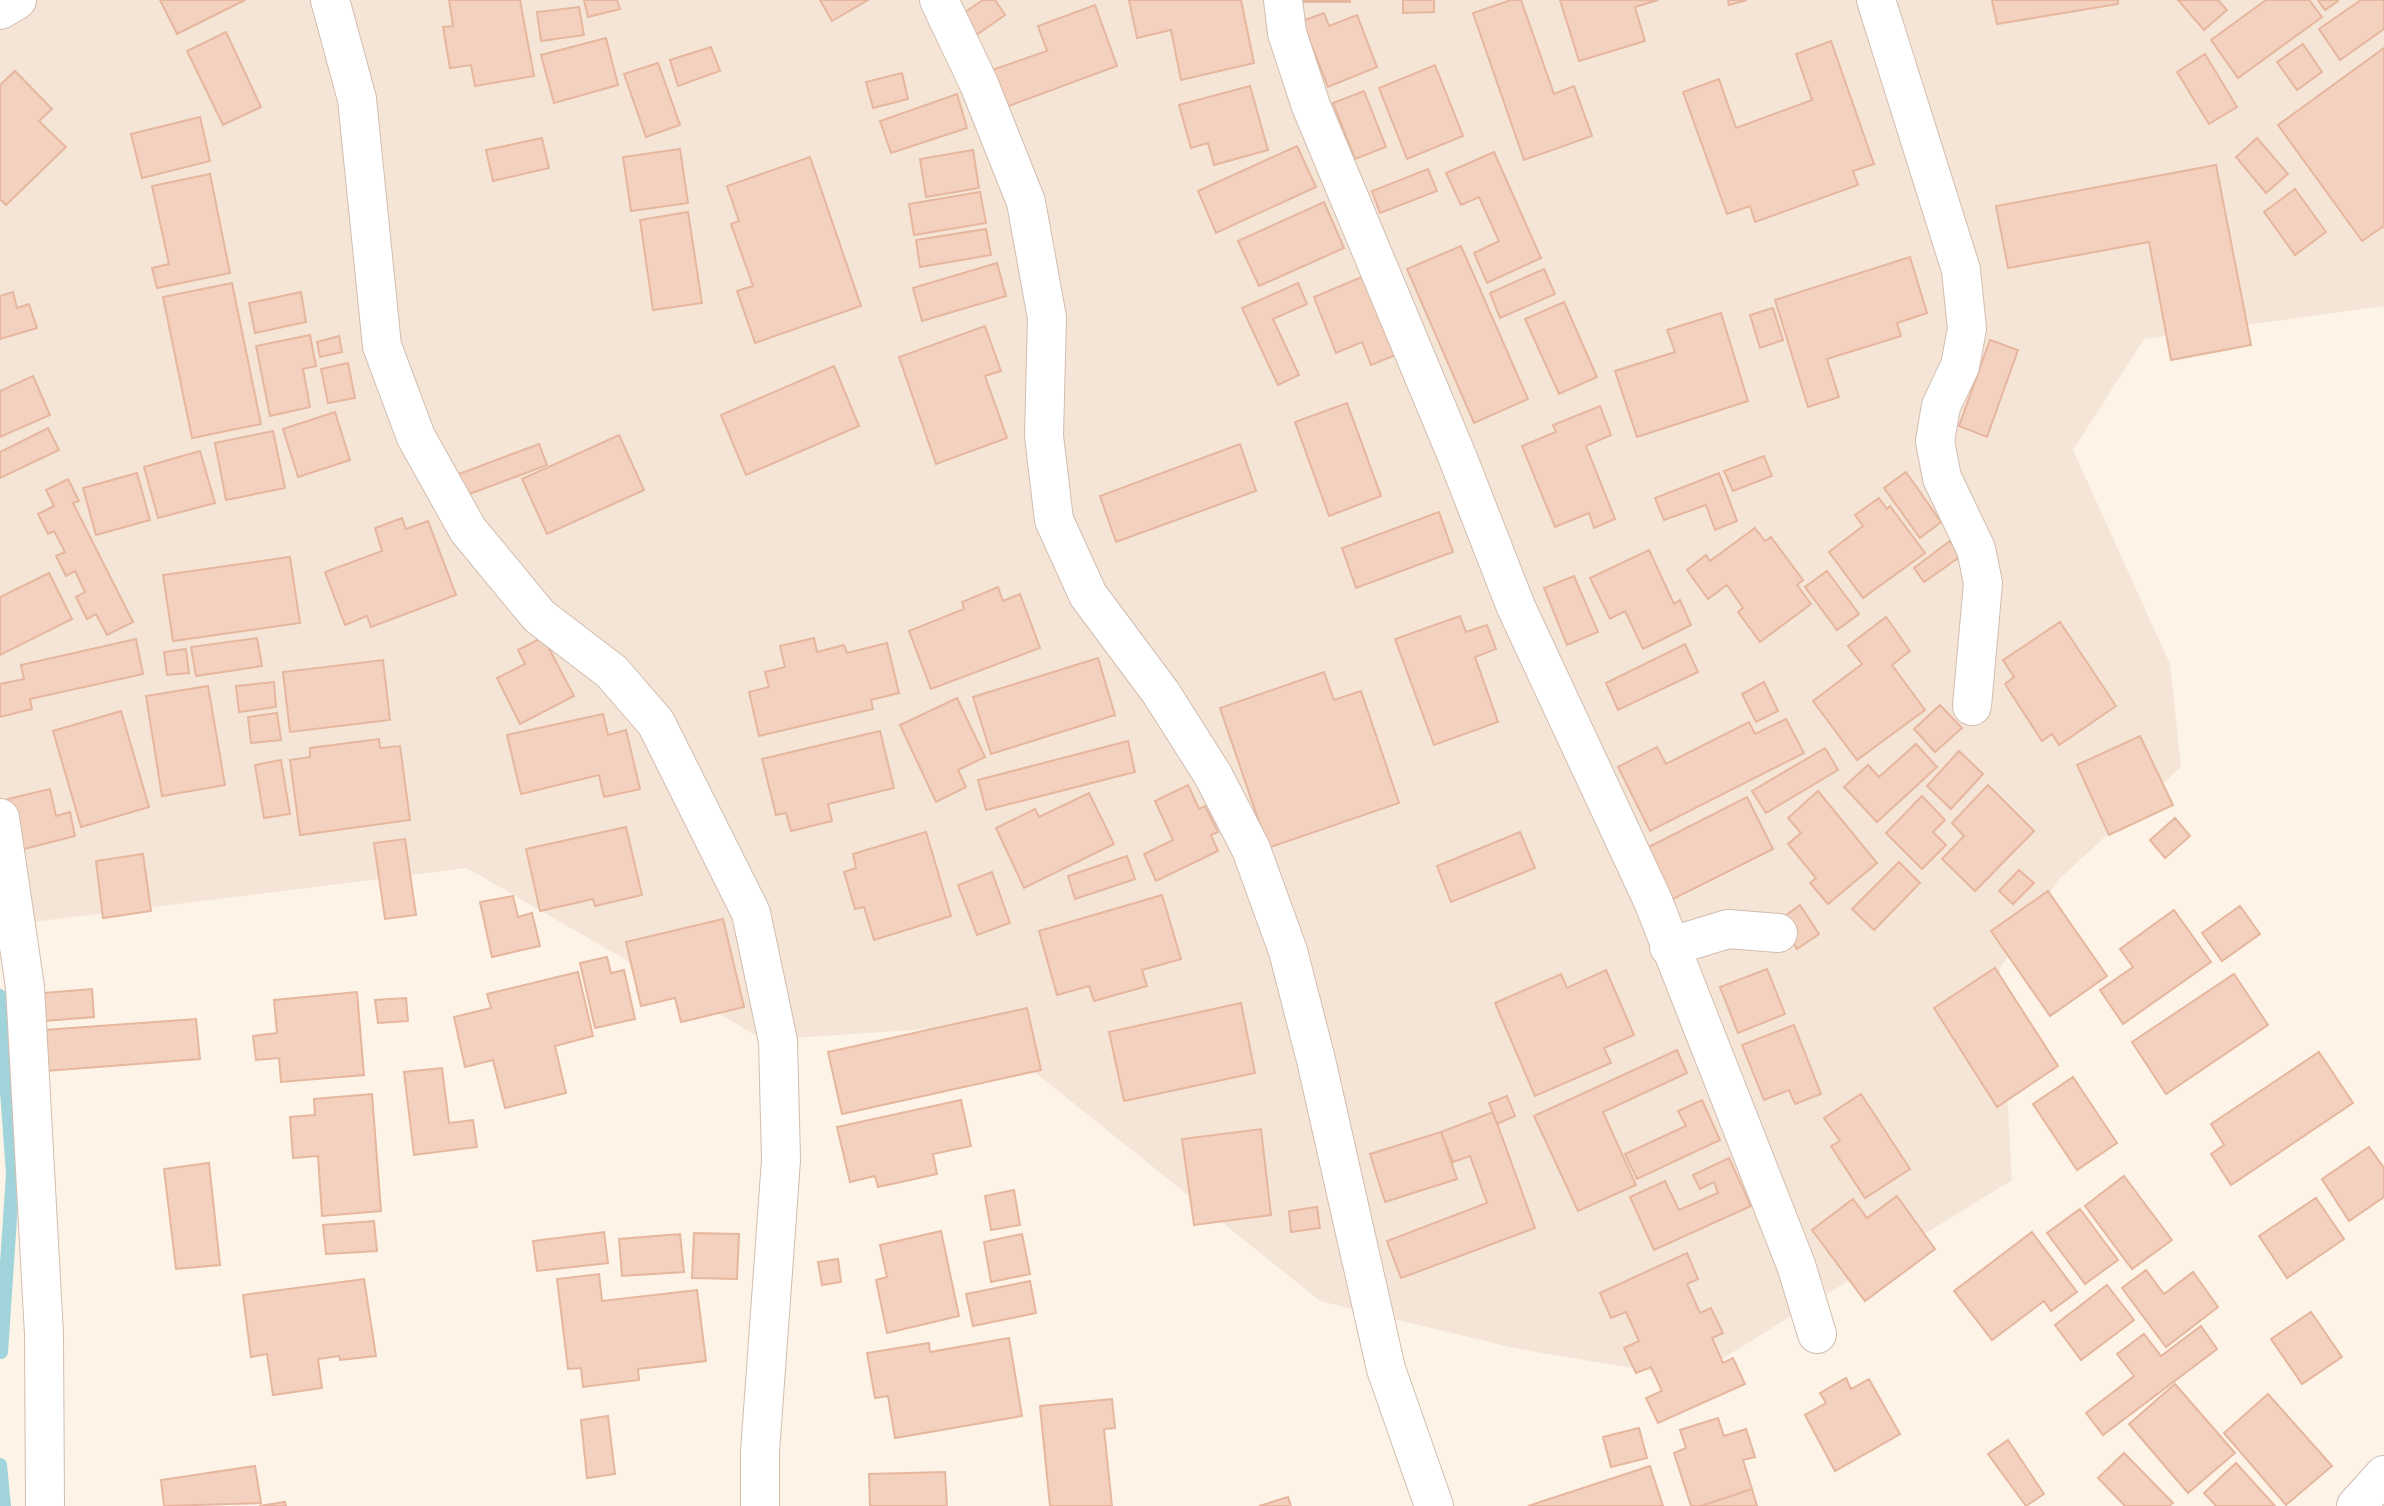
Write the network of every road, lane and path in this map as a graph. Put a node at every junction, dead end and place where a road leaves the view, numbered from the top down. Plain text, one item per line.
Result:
1 (17, 0) edge
2 (330, 0) edge
3 (939, 0) edge
4 (1283, 0) edge
5 (1876, 0) edge
6 (0, 10) edge
7 (1972, 706) dead end
8 (0, 818) edge
9 (1778, 933) dead end
10 (1669, 947) junction
11 (1817, 1334) dead end
12 (2384, 1475) edge
13 (45, 1506) edge
14 (760, 1506) edge
15 (1434, 1506) edge
16 (2356, 1506) edge

1 - 6 street
2 - 14 street
3 - 15 street
4 - 10 street
5 - 7 street
8 - 13 street
9 - 10 street
10 - 11 street
12 - 16 street

